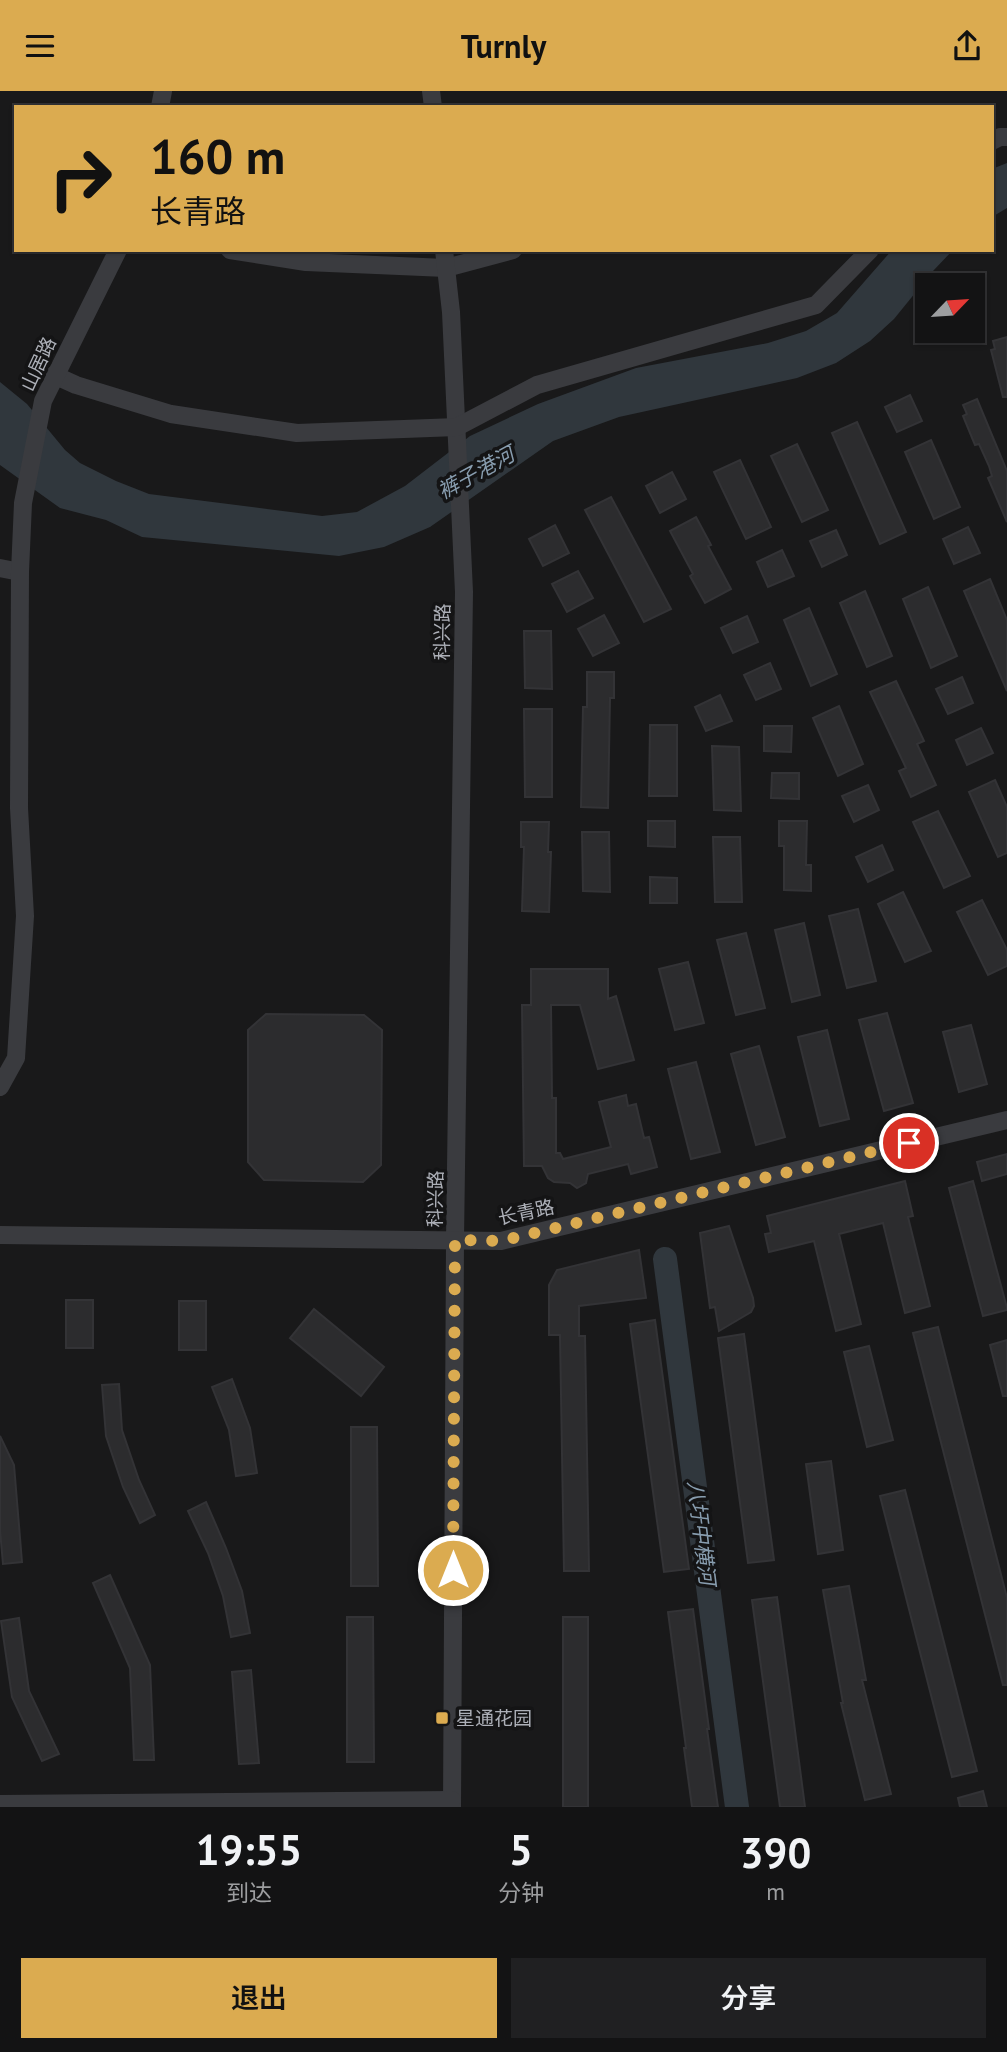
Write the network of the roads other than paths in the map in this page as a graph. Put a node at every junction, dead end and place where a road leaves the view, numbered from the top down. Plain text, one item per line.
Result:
1 (117, 252) edge
2 (243, 252) edge
3 (498, 252) edge
4 (868, 252) edge
5 (445, 259) edge
6 (54, 375) junction
7 (457, 433) junction
8 (0, 568) edge
9 (20, 572) junction
10 (0, 1087) edge
11 (1007, 1120) edge
12 (0, 1235) edge
13 (455, 1240) junction
14 (0, 1804) edge
15 (452, 1804) edge

1 - 6 street, 山居路
2 - 5 street
3 - 5 street
4 - 7 street
5 - 7 street, 科兴路
6 - 7 street
6 - 9 street, 山居路
7 - 13 street, 科兴路
8 - 9 street
9 - 10 street, 山居路
11 - 13 street, 长青路
12 - 13 street, 长青路
13 - 15 street, 科兴路
14 - 15 street

